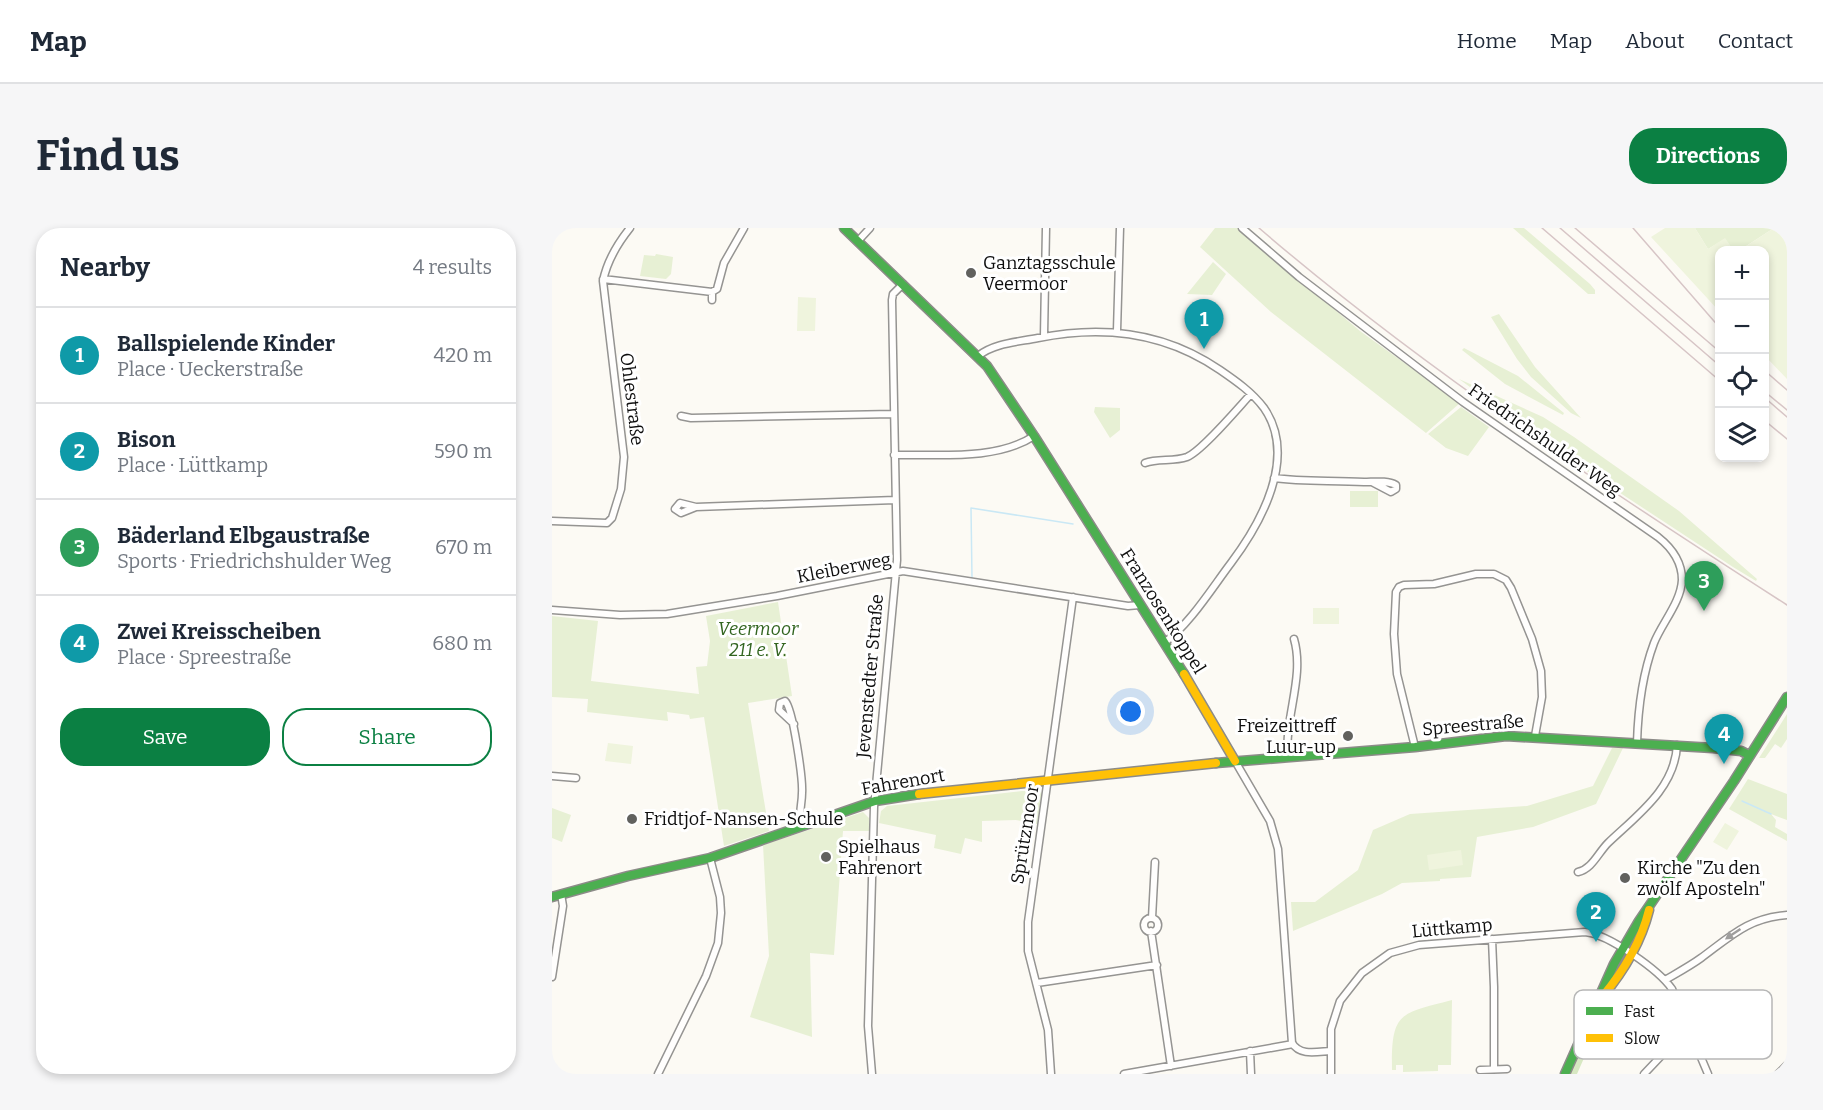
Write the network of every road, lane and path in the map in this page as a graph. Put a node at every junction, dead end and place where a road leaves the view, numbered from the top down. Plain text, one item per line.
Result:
1 (630, 228) edge
2 (744, 228) edge
3 (844, 228) edge
4 (870, 228) edge
5 (1046, 228) edge
6 (1120, 228) edge
7 (1242, 228) edge
8 (858, 241) junction
9 (603, 279) junction
10 (903, 284) junction
11 (712, 292) junction
12 (712, 300) dead end
13 (1117, 331) junction
14 (1044, 336) junction
15 (978, 356) junction
16 (1251, 394) junction
17 (893, 414) junction
18 (681, 416) dead end
19 (1034, 436) junction
20 (894, 455) junction
21 (1144, 463) dead end
22 (1274, 478) junction
23 (1372, 482) dead end
24 (895, 500) junction
25 (696, 507) dead end
26 (552, 521) edge
27 (895, 573) junction
28 (1073, 597) junction
29 (1140, 605) junction
30 (552, 610) edge
31 (1294, 639) dead end
32 (1164, 643) junction
33 (1787, 697) edge
34 (794, 724) dead end
35 (1535, 736) junction
36 (1637, 743) junction
37 (1677, 745) junction
38 (1415, 747) junction
39 (1749, 755) junction
40 (1287, 756) junction
41 (1235, 761) junction
42 (552, 776) edge
43 (576, 778) dead end
44 (1048, 781) junction
45 (875, 801) junction
46 (802, 826) junction
47 (710, 858) junction
48 (1155, 862) dead end
49 (1578, 872) dead end
50 (556, 896) edge
51 (1787, 915) edge
52 (1492, 939) junction
53 (1626, 951) junction
54 (1157, 965) junction
55 (552, 977) edge
56 (1665, 980) junction
57 (1037, 983) junction
58 (1602, 990) edge
59 (1672, 990) edge
60 (1293, 1044) junction
61 (1250, 1051) junction
62 (1330, 1051) junction
63 (1574, 1054) edge
64 (1658, 1059) edge
65 (1701, 1059) edge
66 (1787, 1065) edge
67 (1171, 1066) junction
68 (1494, 1069) junction
69 (1508, 1069) dead end
70 (1480, 1070) dead end
71 (658, 1074) edge
72 (872, 1074) edge
73 (1051, 1074) edge
74 (1124, 1074) edge
75 (1251, 1074) edge
76 (1331, 1074) edge
77 (1565, 1074) edge
78 (1644, 1074) edge
79 (1708, 1074) edge
80 (1778, 1074) edge

1 - 9 street, Ohlestraße
2 - 11 street
3 - 8 street, Franzosenkoppel
4 - 8 street
5 - 14 street
6 - 13 street
7 - 36 street, Friedrichshulder Weg
8 - 10 street, Franzosenkoppel
9 - 11 street
9 - 26 street, Ohlestraße
10 - 15 street, Franzosenkoppel
10 - 17 street, Jevenstedter Straße
11 - 12 street
13 - 14 street
13 - 16 street
14 - 15 street
15 - 19 street, Franzosenkoppel
16 - 21 street
16 - 22 street
17 - 18 street
17 - 20 street, Jevenstedter Straße
19 - 20 street
19 - 29 street, Franzosenkoppel
20 - 24 street, Jevenstedter Straße
22 - 23 street
22 - 32 street
24 - 25 street
24 - 27 street, Jevenstedter Straße
27 - 28 street, Kleiberweg
27 - 30 street, Kleiberweg
27 - 45 street, Jevenstedter Straße
28 - 29 street, Kleiberweg
28 - 44 street, Sprützmoor
29 - 32 street, Franzosenkoppel
31 - 40 street
32 - 41 street, Franzosenkoppel
33 - 39 street
34 - 46 street
35 - 36 street, Spreestraße
35 - 38 street, Spreestraße
35 - 38 street
36 - 37 street, Spreestraße
37 - 39 street, Spreestraße
37 - 49 street
38 - 40 street, Spreestraße
39 - 53 street
40 - 41 street, Spreestraße
41 - 44 street, Fahrenort
41 - 60 street, Franzosenkoppel
42 - 43 street
44 - 45 street, Fahrenort
44 - 57 street, Sprützmoor
45 - 46 street, Fahrenort
45 - 72 street, Jevenstedter Straße
46 - 47 street, Fahrenort
47 - 50 street, Fahrenort
47 - 71 street
48 - 54 street
50 - 55 street
51 -> 56 street
52 - 53 street, Lüttkamp
52 - 62 street, Lüttkamp
52 - 68 street
53 - 56 street, Lüttkamp
53 - 58 street
54 - 57 street
54 - 67 street
56 - 59 street
57 - 73 street, Sprützmoor
60 - 61 street
60 - 62 street
61 - 67 street
61 - 75 street
62 - 76 street, Lüttkamp
63 - 77 street
64 - 78 street
65 - 79 street
66 - 80 street
67 - 74 street
68 - 69 street
68 - 70 street

